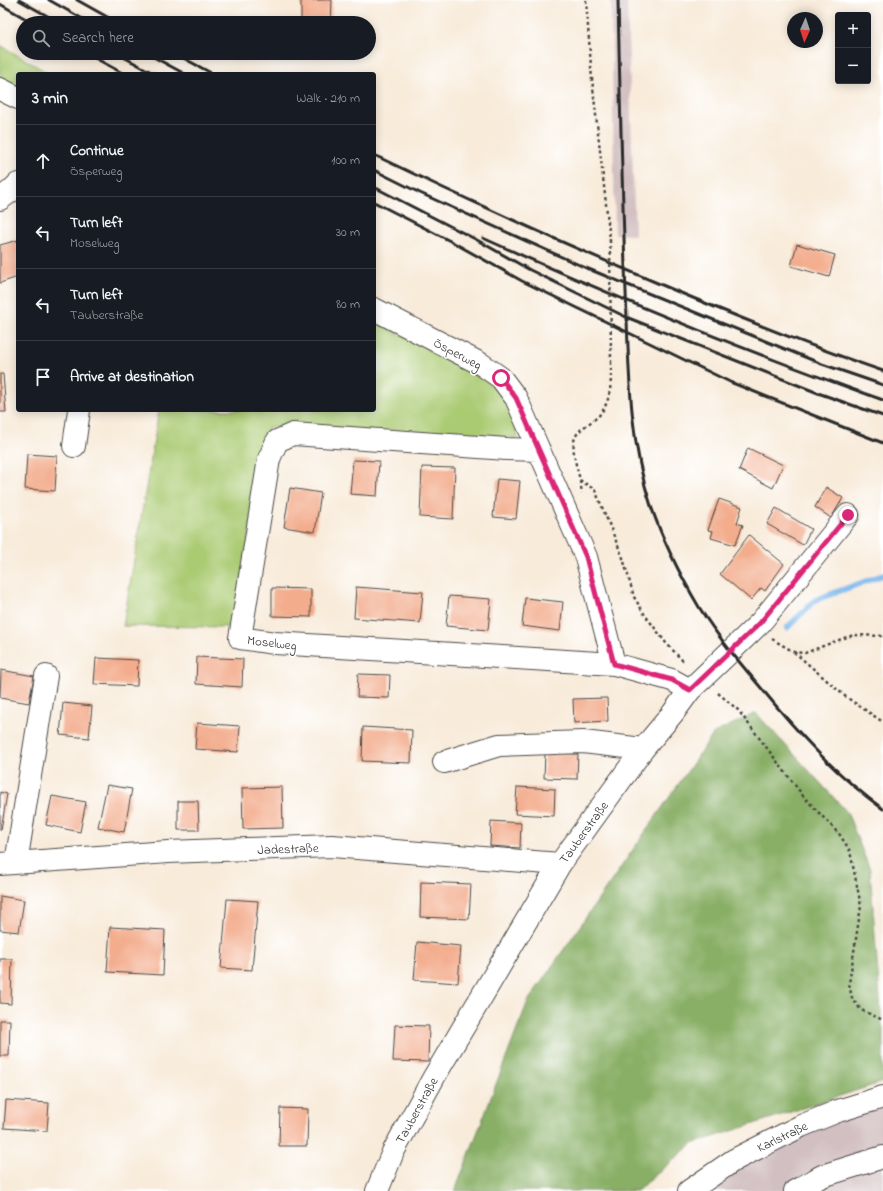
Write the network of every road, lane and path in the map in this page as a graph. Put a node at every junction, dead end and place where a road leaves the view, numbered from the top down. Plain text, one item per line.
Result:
1 (586, 0) edge
2 (0, 89) edge
3 (16, 97) edge
4 (16, 186) edge
5 (0, 199) edge
6 (376, 310) edge
7 (79, 412) edge
8 (74, 446) dead end
9 (539, 450) junction
10 (848, 515) dead end
11 (753, 628) junction
12 (883, 636) edge
13 (794, 652) junction
14 (614, 664) junction
15 (46, 676) dead end
16 (696, 685) junction
17 (883, 722) edge
18 (643, 749) junction
19 (444, 762) dead end
20 (8, 864) edge
21 (560, 864) junction
22 (883, 1020) edge
23 (883, 1097) edge
24 (883, 1157) edge
25 (377, 1191) edge
26 (689, 1191) edge
27 (795, 1191) edge

1 - 16 path, bridge
2 - 3 street
4 - 5 street
6 - 9 street, Ösperweg
7 - 8 street
9 - 14 street, Ösperweg
9 - 14 street, Moselweg
10 - 11 street, Tauberstraße
11 - 13 path
11 - 16 street, Tauberstraße
12 - 13 path
13 - 17 path
14 - 16 street, Moselweg
15 - 20 street, Jadestraße
16 - 18 street, Tauberstraße
16 - 22 path
18 - 19 street
18 - 21 street, Tauberstraße
20 - 21 street, Jadestraße
21 - 25 street, Tauberstraße
23 - 26 street, Karlstraße
24 - 27 street

